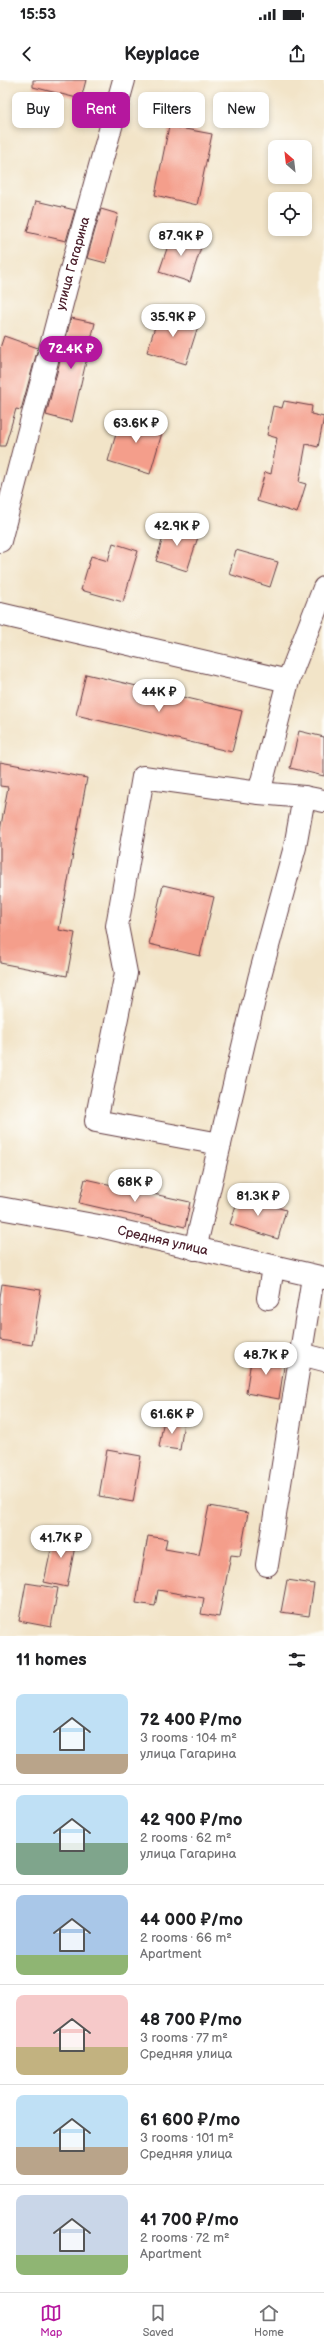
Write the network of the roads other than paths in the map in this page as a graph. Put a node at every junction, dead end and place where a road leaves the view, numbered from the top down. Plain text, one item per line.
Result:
1 (124, 80) edge
2 (0, 541) edge
3 (324, 588) edge
4 (0, 614) edge
5 (288, 681) junction
6 (259, 793) junction
7 (314, 799) edge
8 (220, 1144) junction
9 (0, 1208) edge
10 (196, 1249) junction
11 (273, 1267) junction
12 (318, 1277) edge
13 (268, 1298) dead end
14 (301, 1354) junction
15 (324, 1360) edge
16 (267, 1565) dead end

1 - 2 street, улица Гагарина
3 - 5 street
4 - 5 street
5 - 6 street
6 - 7 street
6 - 8 street
7 - 8 street
8 - 10 street
9 - 10 street, Средняя улица
10 - 11 street, Средняя улица
11 - 12 street, Средняя улица
11 - 13 street
12 - 14 street
14 - 15 street
14 - 16 street

